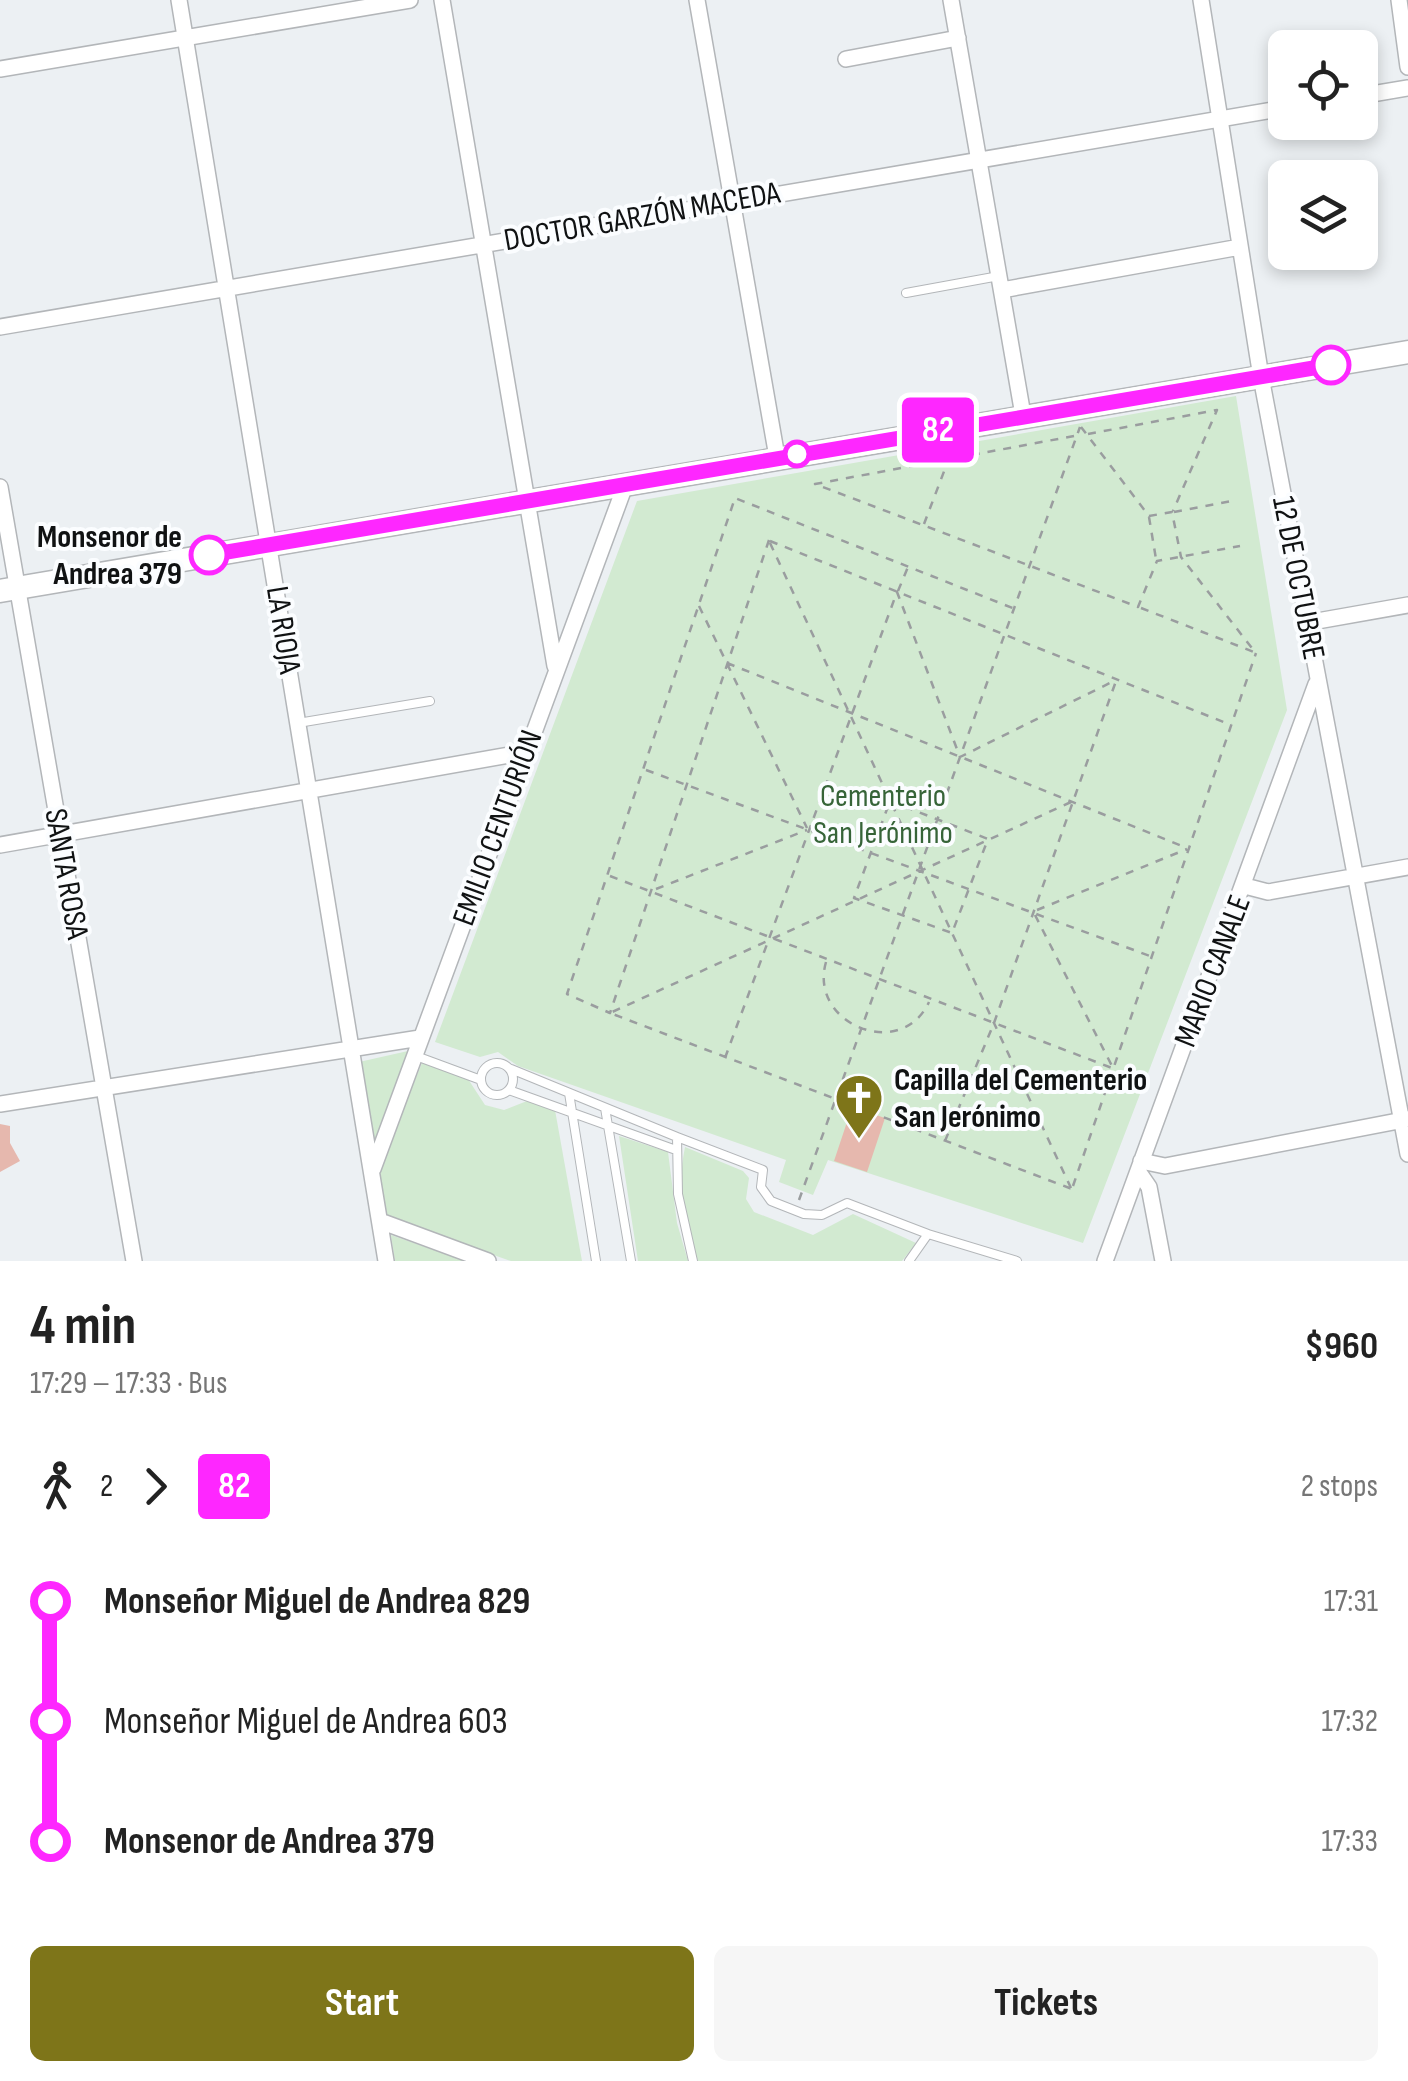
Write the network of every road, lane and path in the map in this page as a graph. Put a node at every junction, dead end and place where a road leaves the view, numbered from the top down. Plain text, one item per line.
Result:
1 (179, 0) edge
2 (410, 0) edge
3 (442, 0) edge
4 (697, 0) edge
5 (951, 0) edge
6 (1201, 0) edge
7 (1399, 0) edge
8 (185, 38) junction
9 (958, 38) junction
10 (846, 59) dead end
11 (1408, 66) edge
12 (0, 69) edge
13 (1408, 88) edge
14 (1378, 93) edge
15 (1268, 111) edge
16 (1220, 118) junction
17 (979, 160) junction
18 (732, 202) junction
19 (484, 244) junction
20 (1240, 247) junction
21 (1000, 283) junction
22 (229, 288) junction
23 (906, 292) dead end
24 (0, 328) edge
25 (1408, 352) edge
26 (1260, 377) junction
27 (1024, 415) junction
28 (1087, 434) junction
29 (1077, 436) junction
30 (777, 457) junction
31 (949, 460) junction
32 (626, 483) junction
33 (0, 487) edge
34 (528, 500) junction
35 (1232, 501) dead end
36 (1172, 512) junction
37 (1148, 516) junction
38 (923, 525) junction
39 (768, 540) junction
40 (269, 545) junction
41 (1240, 546) dead end
42 (1181, 556) junction
43 (1157, 561) junction
44 (1031, 565) junction
45 (908, 566) junction
46 (8, 590) edge
47 (898, 592) junction
48 (699, 605) junction
49 (1408, 605) edge
50 (1138, 607) junction
51 (1014, 609) junction
52 (1306, 623) junction
53 (1005, 635) junction
54 (1256, 653) junction
55 (728, 663) junction
56 (556, 670) junction
57 (1116, 680) junction
58 (1317, 680) junction
59 (430, 702) dead end
60 (850, 713) junction
61 (298, 722) junction
62 (1231, 726) junction
63 (526, 752) junction
64 (960, 758) junction
65 (644, 769) junction
66 (688, 786) junction
67 (309, 791) junction
68 (890, 801) junction
69 (1071, 802) junction
70 (937, 819) junction
71 (808, 829) junction
72 (60, 834) junction
73 (988, 839) junction
74 (0, 845) edge
75 (1189, 849) junction
76 (871, 851) junction
77 (1408, 868) edge
78 (922, 869) junction
79 (608, 875) junction
80 (1354, 878) junction
81 (1245, 886) junction
82 (970, 888) junction
83 (654, 890) junction
84 (854, 898) junction
85 (1033, 911) junction
86 (905, 917) junction
87 (952, 934) junction
88 (770, 938) junction
89 (1152, 956) junction
90 (826, 960) junction
91 (881, 982) junction
92 (930, 1000) junction
93 (610, 1013) junction
94 (994, 1023) junction
95 (864, 1027) junction
96 (420, 1038) junction
97 (351, 1049) junction
98 (416, 1056) junction
99 (725, 1058) junction
100 (1113, 1068) junction
101 (511, 1070) junction
102 (480, 1080) junction
103 (104, 1089) junction
104 (509, 1090) junction
105 (569, 1093) junction
106 (836, 1101) junction
107 (0, 1104) edge
108 (605, 1108) junction
109 (573, 1113) junction
110 (1405, 1120) edge
111 (610, 1126) junction
112 (678, 1137) junction
113 (945, 1141) junction
114 (676, 1150) junction
115 (1408, 1154) edge
116 (1140, 1166) junction
117 (372, 1172) junction
118 (1072, 1189) junction
119 (795, 1210) junction
120 (380, 1221) junction
121 (928, 1234) junction
122 (991, 1258) edge
123 (134, 1261) edge
124 (386, 1261) edge
125 (488, 1261) edge
126 (596, 1261) edge
127 (631, 1261) edge
128 (693, 1261) edge
129 (909, 1261) edge
130 (1017, 1261) edge
131 (1105, 1261) edge
132 (1162, 1261) edge

1 - 8 street, LA RIOJA
2 - 8 street
3 - 19 street
4 - 18 street
5 - 9 street
6 - 16 street, 12 DE OCTUBRE
7 - 11 street
8 - 12 street
8 - 22 street, LA RIOJA
9 - 10 street
9 - 17 street
13 - 14 street
15 - 16 street, DOCTOR GARZÓN MACEDA
16 - 17 street, DOCTOR GARZÓN MACEDA
16 - 20 street, 12 DE OCTUBRE
17 - 18 street, DOCTOR GARZÓN MACEDA
17 - 21 street
18 - 19 street, DOCTOR GARZÓN MACEDA
18 - 30 street
19 - 22 street, DOCTOR GARZÓN MACEDA
19 - 34 street
20 - 21 street
20 - 26 street, 12 DE OCTUBRE
21 - 23 lane
21 - 27 street
22 - 24 street, DOCTOR GARZÓN MACEDA
22 - 40 street, LA RIOJA
25 - 26 main road
26 - 27 main road
26 - 52 street, 12 DE OCTUBRE
27 - 30 main road
28 - 29 path
28 - 36 path
28 - 37 path
29 - 31 path
29 - 44 path
30 - 32 main road
31 - 38 path
31 - 38 path
32 - 34 main road
32 - 56 street, EMILIO CENTURIÓN
33 - 46 street, SANTA ROSA
34 - 40 main road
34 - 56 street
35 - 36 path
36 - 37 path
36 - 42 path
37 - 43 path
38 - 44 path
39 - 47 path
39 - 55 path
39 - 60 path
40 - 46 main road
40 - 61 street, LA RIOJA
41 - 42 path
42 - 43 path
42 - 54 path
43 - 50 path
44 - 50 path
44 - 51 path
45 - 47 path
45 - 48 path
45 - 51 path
46 - 72 street, SANTA ROSA
47 - 53 path
47 - 60 path
47 - 64 path
48 - 55 path
48 - 65 path
49 - 52 street
50 - 54 path
51 - 53 path
52 - 58 street, 12 DE OCTUBRE
53 - 57 path
53 - 64 path
54 - 62 path
55 - 60 path
55 - 66 path
55 - 71 path
56 - 63 street, EMILIO CENTURIÓN
57 - 62 path
57 - 64 path
57 - 69 path
58 - 80 street, 12 DE OCTUBRE
58 - 81 street, MARIO CANALE
59 - 61 lane
60 - 64 path
60 - 68 path
60 - 71 path
61 - 67 street, LA RIOJA
62 - 75 path
63 - 67 street
63 - 96 street, EMILIO CENTURIÓN
64 - 69 path
64 - 70 path
65 - 66 path
65 - 79 path
66 - 71 path
66 - 83 path
67 - 72 street
67 - 97 street, LA RIOJA
68 - 70 path
68 - 76 path
68 - 78 path
69 - 73 path
69 - 75 path
69 - 85 path
70 - 73 path
70 - 78 path
71 - 76 path
71 - 83 path
71 - 88 path
72 - 74 street
72 - 103 street, SANTA ROSA
73 - 78 path
73 - 82 path
75 - 85 path
75 - 89 path
76 - 78 path
76 - 84 path
77 - 80 street
78 - 82 path
78 - 84 path
78 - 86 path
78 - 87 path
79 - 83 path
79 - 93 path
80 - 81 street
80 - 110 street, 12 DE OCTUBRE
81 - 116 street, MARIO CANALE
82 - 85 path
82 - 87 path
83 - 88 path
83 - 93 path
84 - 86 path
84 - 88 path
85 - 89 path
85 - 94 path
85 - 100 path
86 - 87 path
86 - 91 path
87 - 94 path
88 - 90 path
88 - 93 path
88 - 99 path
89 - 100 path
90 - 91 path
90 - 95 path
91 - 92 path
91 - 95 path
92 - 94 path
92 - 95 path
93 - 99 path
94 - 100 path
94 - 113 path
94 - 118 path
95 - 106 path
96 - 97 street
96 - 98 street, EMILIO CENTURIÓN
97 - 103 street
97 - 117 street, LA RIOJA
98 - 102 lane
98 - 117 street, EMILIO CENTURIÓN
99 - 106 path
100 - 118 path
101 - 102 lane
101 - 104 lane
101 - 105 lane
102 - 104 lane
103 - 107 street
103 - 123 street, SANTA ROSA
104 - 109 lane
105 - 108 lane
105 - 109 lane
106 - 113 path
106 - 119 path
108 - 111 lane
108 - 112 lane
109 - 111 lane
109 - 126 lane
110 - 115 street, 12 DE OCTUBRE
110 - 116 street
111 - 114 lane
111 - 127 lane
112 - 114 lane
112 - 119 lane
113 - 118 path
114 - 128 lane
116 - 131 street, MARIO CANALE
116 - 132 street
117 - 120 street, LA RIOJA
119 - 121 lane
120 - 124 street, LA RIOJA
120 - 125 street
121 - 122 lane
121 - 129 lane
122 - 130 lane

